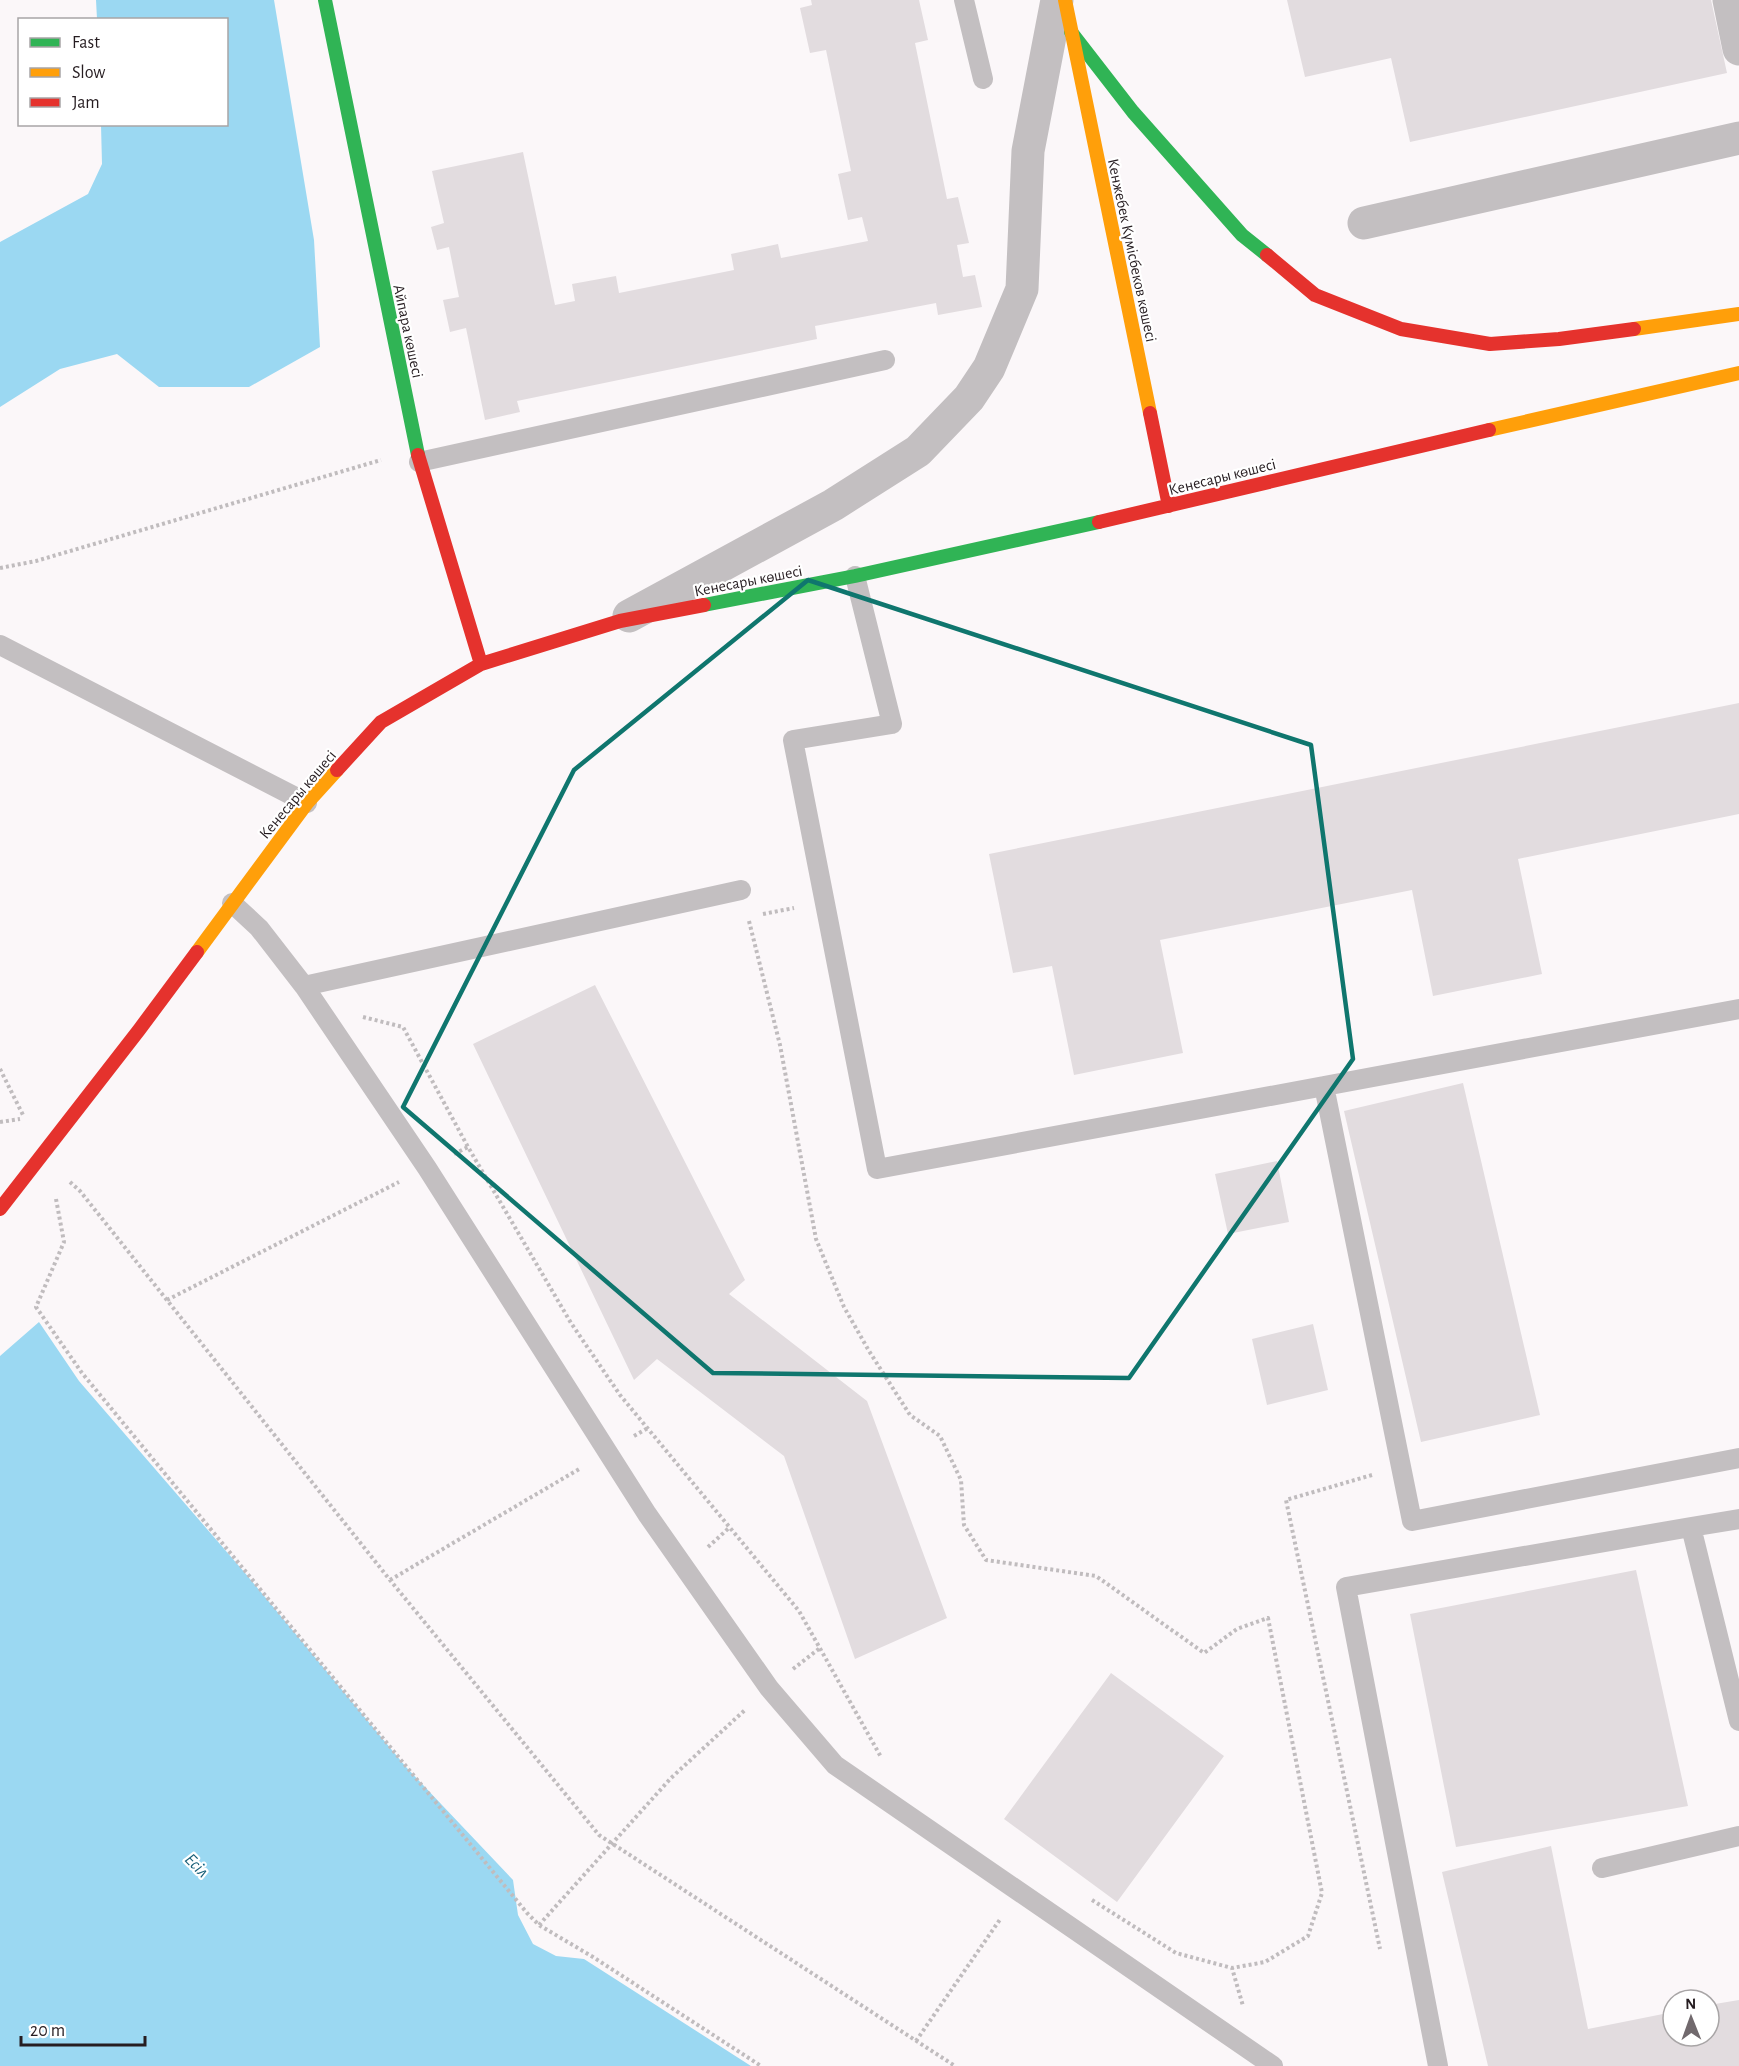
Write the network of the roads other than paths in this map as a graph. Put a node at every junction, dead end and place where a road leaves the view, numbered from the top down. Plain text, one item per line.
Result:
1 (325, 0) edge
2 (964, 0) edge
3 (1057, 0) edge
4 (1065, 0) edge
5 (1728, 0) edge
6 (1071, 32) junction
7 (1739, 49) edge
8 (983, 79) dead end
9 (1739, 138) edge
10 (1364, 223) dead end
11 (1739, 314) edge
12 (885, 360) dead end
13 (1739, 373) edge
14 (418, 456) junction
15 (1169, 506) junction
16 (855, 576) junction
17 (620, 621) junction
18 (0, 645) edge
19 (481, 664) junction
20 (307, 803) junction
21 (741, 890) road end
22 (232, 903) junction
23 (304, 986) junction
24 (1739, 1009) edge
25 (1324, 1086) junction
26 (0, 1209) edge
27 (1739, 1458) edge
28 (1739, 1519) edge
29 (1691, 1527) junction
30 (1739, 1721) edge
31 (1739, 1836) edge
32 (1602, 1868) dead end
33 (1273, 2066) edge
34 (1438, 2066) edge

1 - 14 street, Айпара көшесі
2 - 8 lane
3 - 17 street
4 - 6 street, Кенжебек Күмісбеков көшесі
5 - 7 street
6 - 11 street
6 - 15 street, Кенжебек Күмісбеков көшесі
9 - 10 street
12 - 14 lane
13 - 15 street, Кенесары көшесі
14 - 19 street, Айпара көшесі
15 - 16 street, Кенесары көшесі
16 - 17 street, Кенесары көшесі
16 - 25 lane
17 - 19 street, Кенесары көшесі
18 - 20 lane
19 - 20 street, Кенесары көшесі
20 - 22 street, Кенесары көшесі
21 - 23 lane
22 - 23 lane
22 - 26 street, Кенесары көшесі
23 - 33 lane
24 - 25 lane
25 - 27 lane
28 - 29 lane
29 - 30 lane
29 - 34 lane
31 - 32 lane

